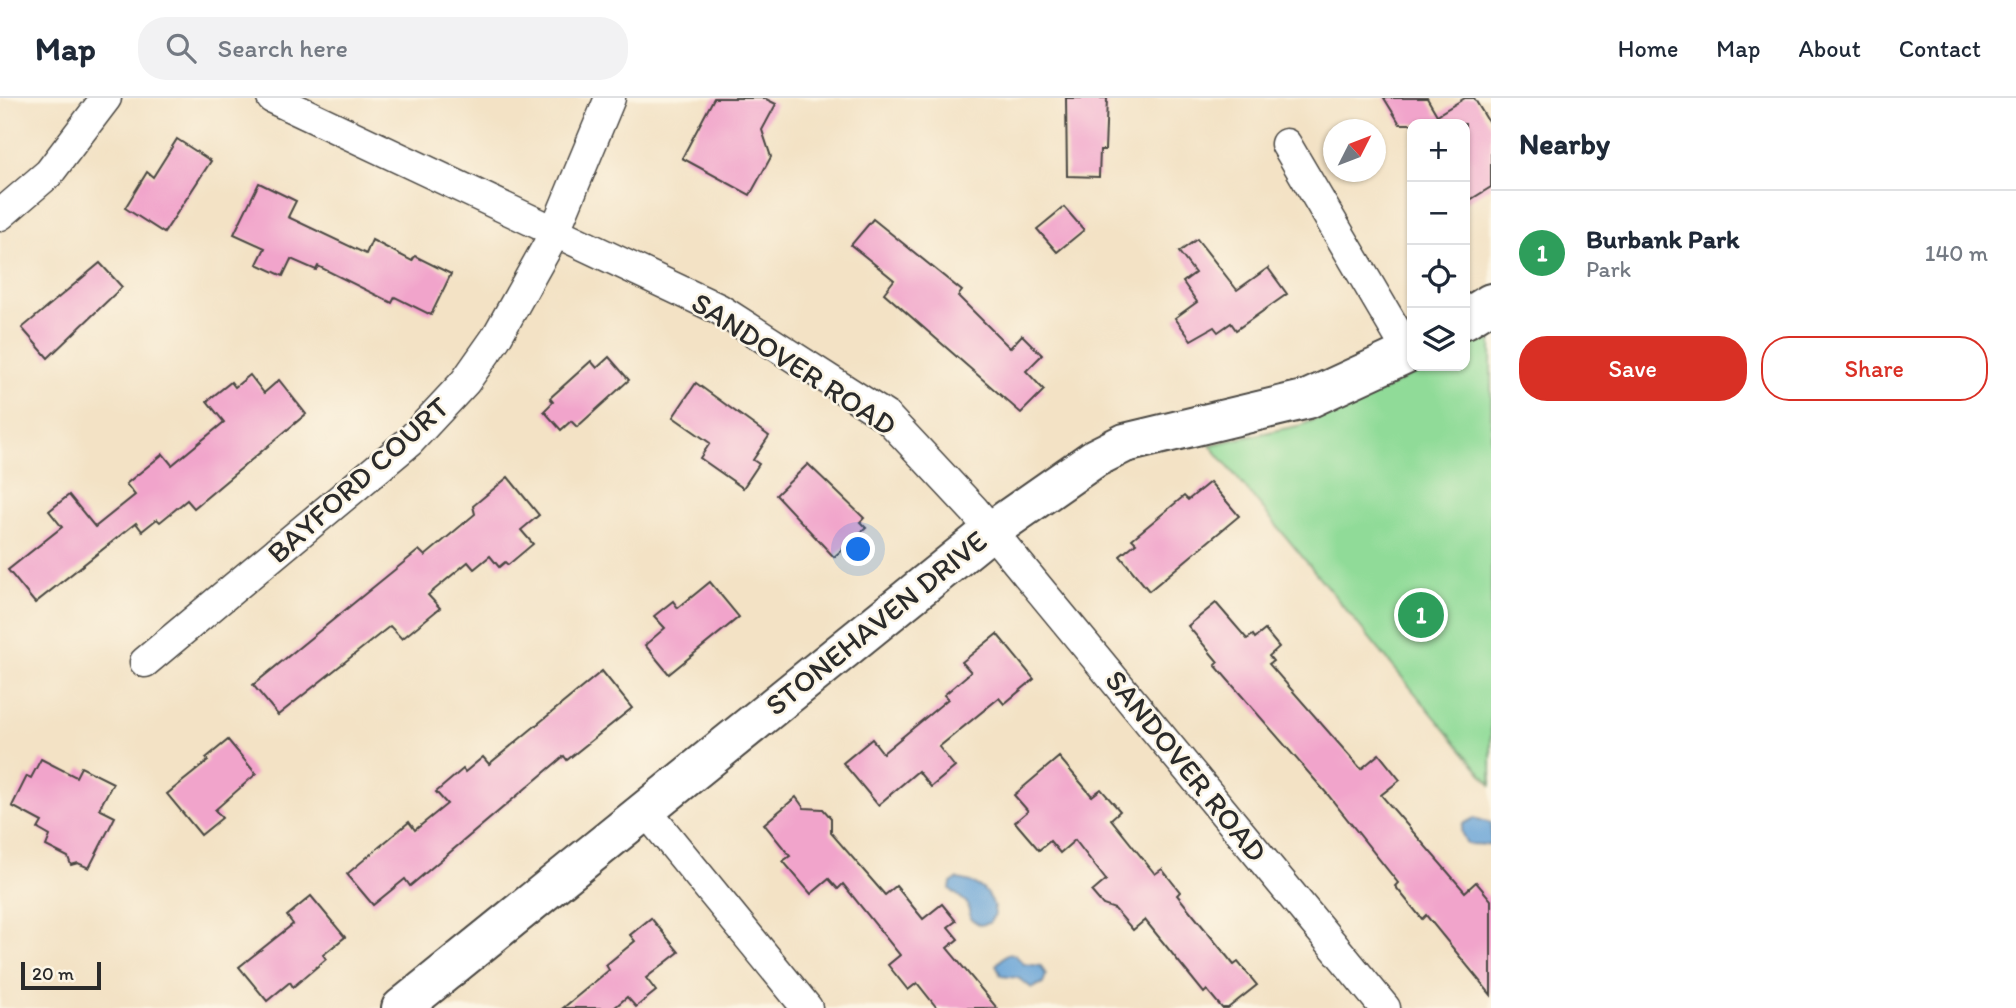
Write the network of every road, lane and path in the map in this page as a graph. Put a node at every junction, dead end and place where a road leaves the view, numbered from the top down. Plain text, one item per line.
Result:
1 (106, 98) edge
2 (272, 98) edge
3 (610, 98) edge
4 (1286, 144) dead end
5 (0, 215) edge
6 (554, 230) junction
7 (1491, 303) edge
8 (1470, 316) edge
9 (1407, 345) edge
10 (1407, 354) edge
11 (992, 530) junction
12 (145, 662) dead end
13 (646, 811) junction
14 (401, 1008) edge
15 (807, 1008) edge
16 (1385, 1008) edge

1 - 5 street
2 - 6 street, SANDOVER ROAD
3 - 6 street, BAYFORD COURT
4 - 9 street
6 - 11 street, SANDOVER ROAD
6 - 12 street, BAYFORD COURT
7 - 8 street
10 - 11 street, STONEHAVEN DRIVE
11 - 13 street, STONEHAVEN DRIVE
11 - 16 street, SANDOVER ROAD
13 - 14 street, STONEHAVEN DRIVE
13 - 15 street

